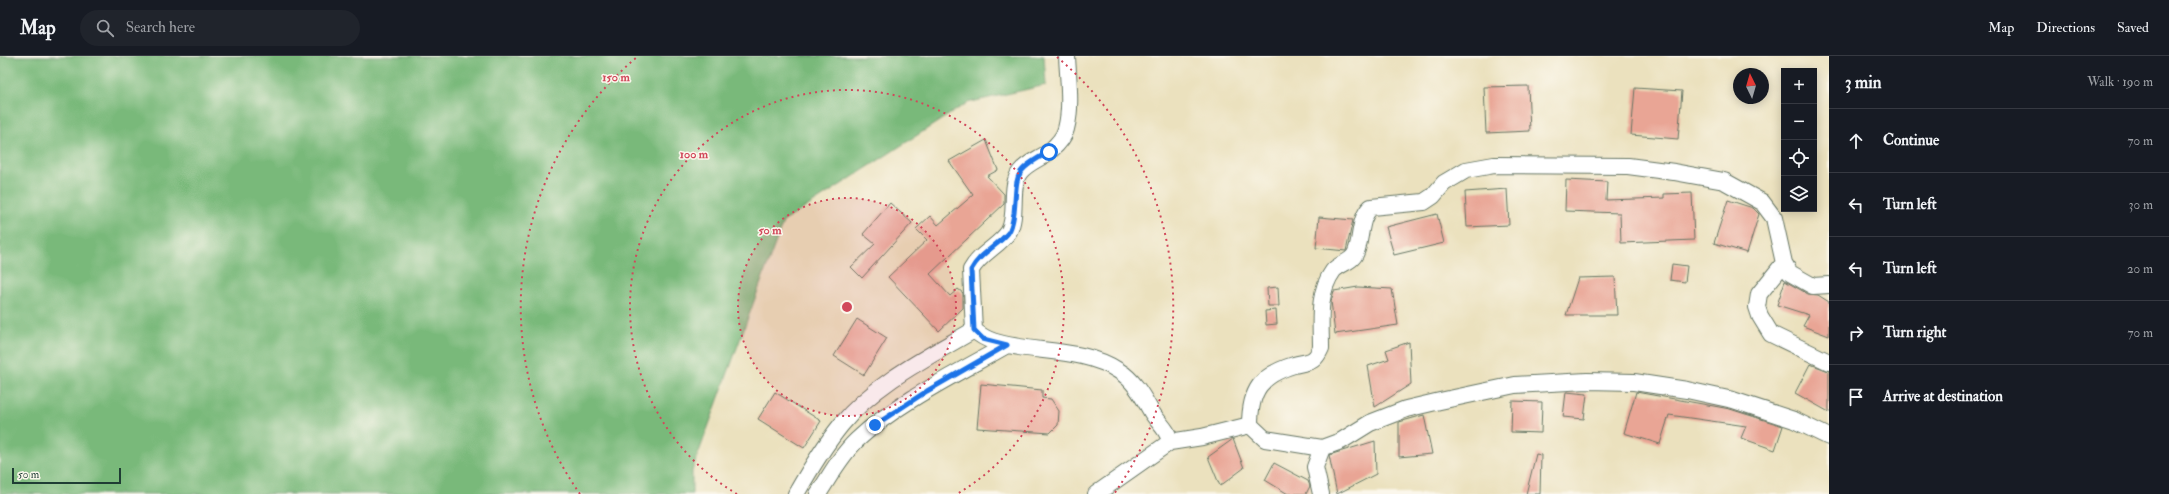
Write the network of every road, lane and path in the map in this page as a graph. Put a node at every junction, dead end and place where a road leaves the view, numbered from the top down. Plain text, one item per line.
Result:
1 (1067, 56) edge
2 (1784, 264) junction
3 (1829, 285) edge
4 (974, 330) junction
5 (1007, 345) junction
6 (1829, 362) edge
7 (1250, 425) junction
8 (1829, 437) edge
9 (1170, 442) junction
10 (1322, 448) junction
11 (796, 494) edge
12 (818, 494) edge
13 (1096, 494) edge
14 (1321, 494) edge

1 - 4 street
2 - 3 street
2 - 6 street
2 - 7 street
4 - 5 street
4 - 11 street
5 - 9 street
5 - 12 street
7 - 9 street
7 - 10 street
8 - 10 street
9 - 13 street
10 - 14 street

